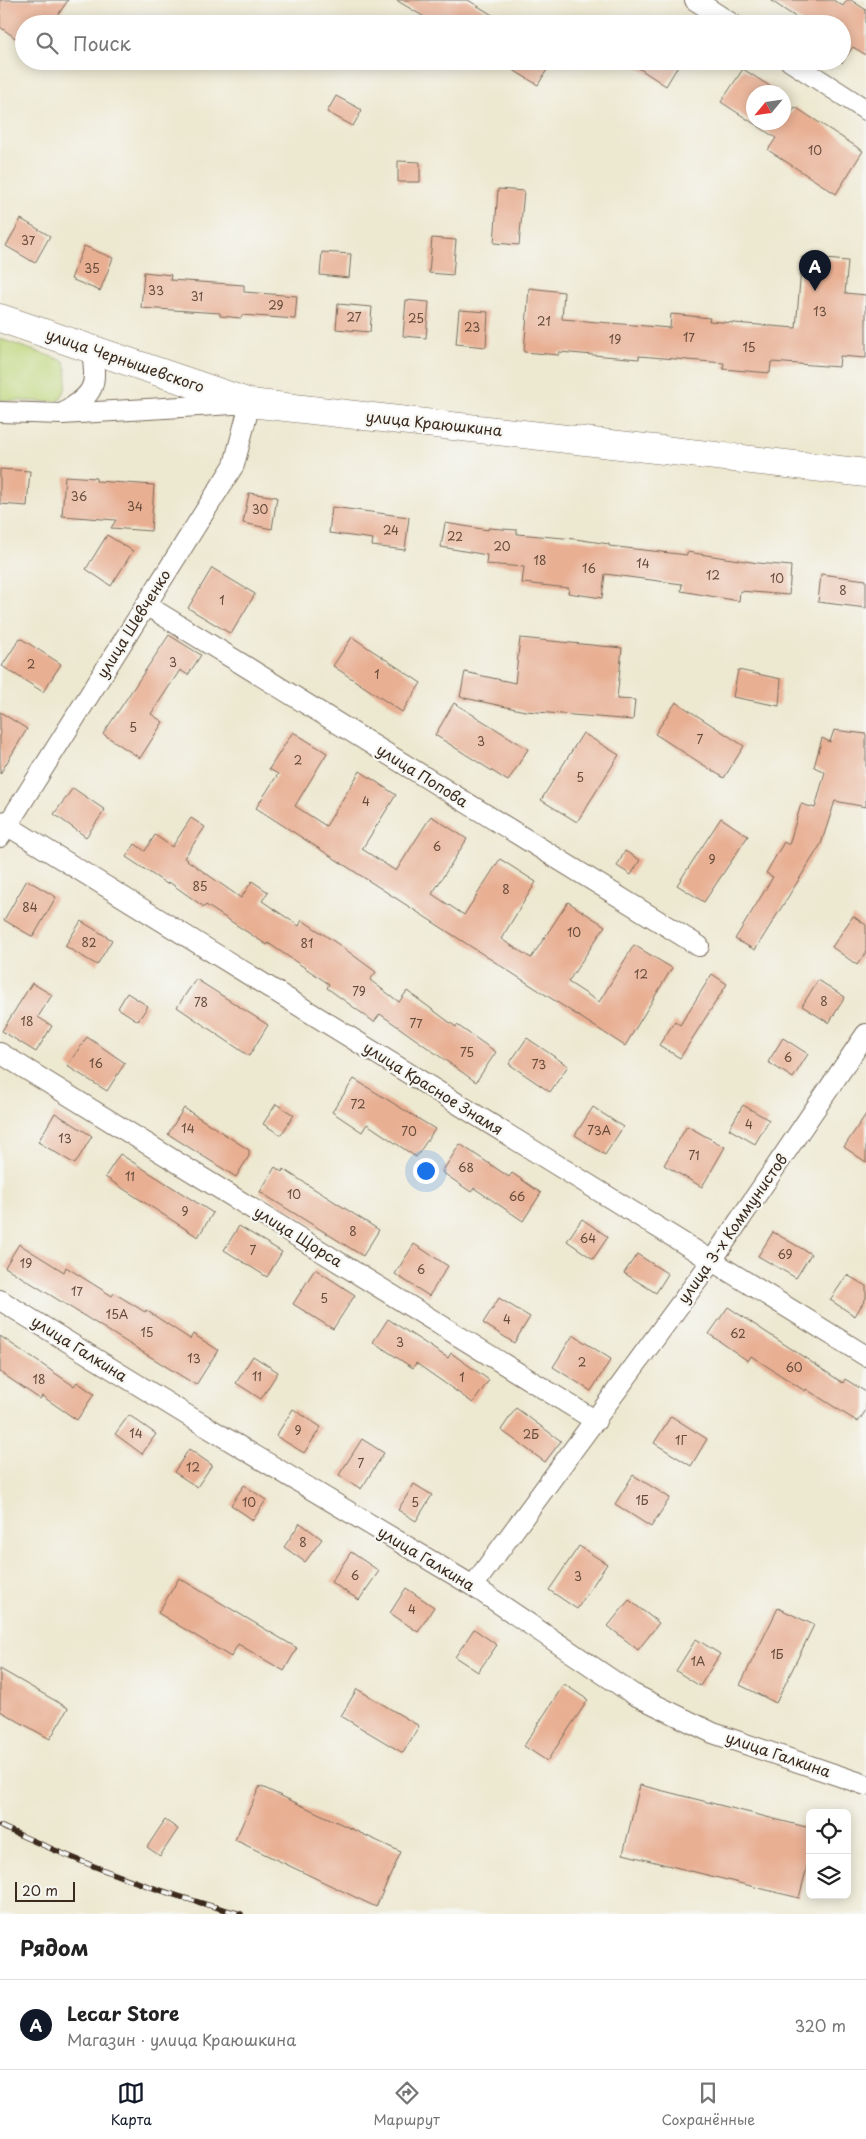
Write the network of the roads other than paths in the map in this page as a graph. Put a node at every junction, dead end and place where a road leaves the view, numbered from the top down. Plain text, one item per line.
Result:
1 (695, 0) edge
2 (718, 15) edge
3 (804, 70) edge
4 (866, 110) edge
5 (0, 318) edge
6 (92, 351) junction
7 (250, 403) junction
8 (0, 412) edge
9 (62, 414) junction
10 (866, 473) edge
11 (146, 605) junction
12 (2, 828) edge
13 (699, 946) dead end
14 (865, 1037) edge
15 (0, 1053) edge
16 (711, 1262) junction
17 (0, 1300) edge
18 (866, 1356) edge
19 (596, 1421) junction
20 (473, 1586) junction
21 (866, 1786) edge

1 - 2 street
3 - 4 street
5 - 6 main road, улица Чернышевского
6 - 7 main road, улица Чернышевского
6 - 9 street
7 - 9 street, улица Краюшкина
7 - 10 main road, улица Краюшкина
7 - 11 street, улица Шевченко
8 - 9 street, улица Краюшкина
11 - 12 street, улица Шевченко
11 - 13 street, улица Попова
12 - 16 street, улица Красное Знамя
14 - 16 street, улица 3-х Коммунистов
15 - 19 street, улица Щорса
16 - 18 street, улица Красное Знамя
16 - 19 street, улица 3-х Коммунистов
17 - 20 street, улица Галкина
19 - 20 street, улица 3-х Коммунистов
20 - 21 street, улица Галкина

